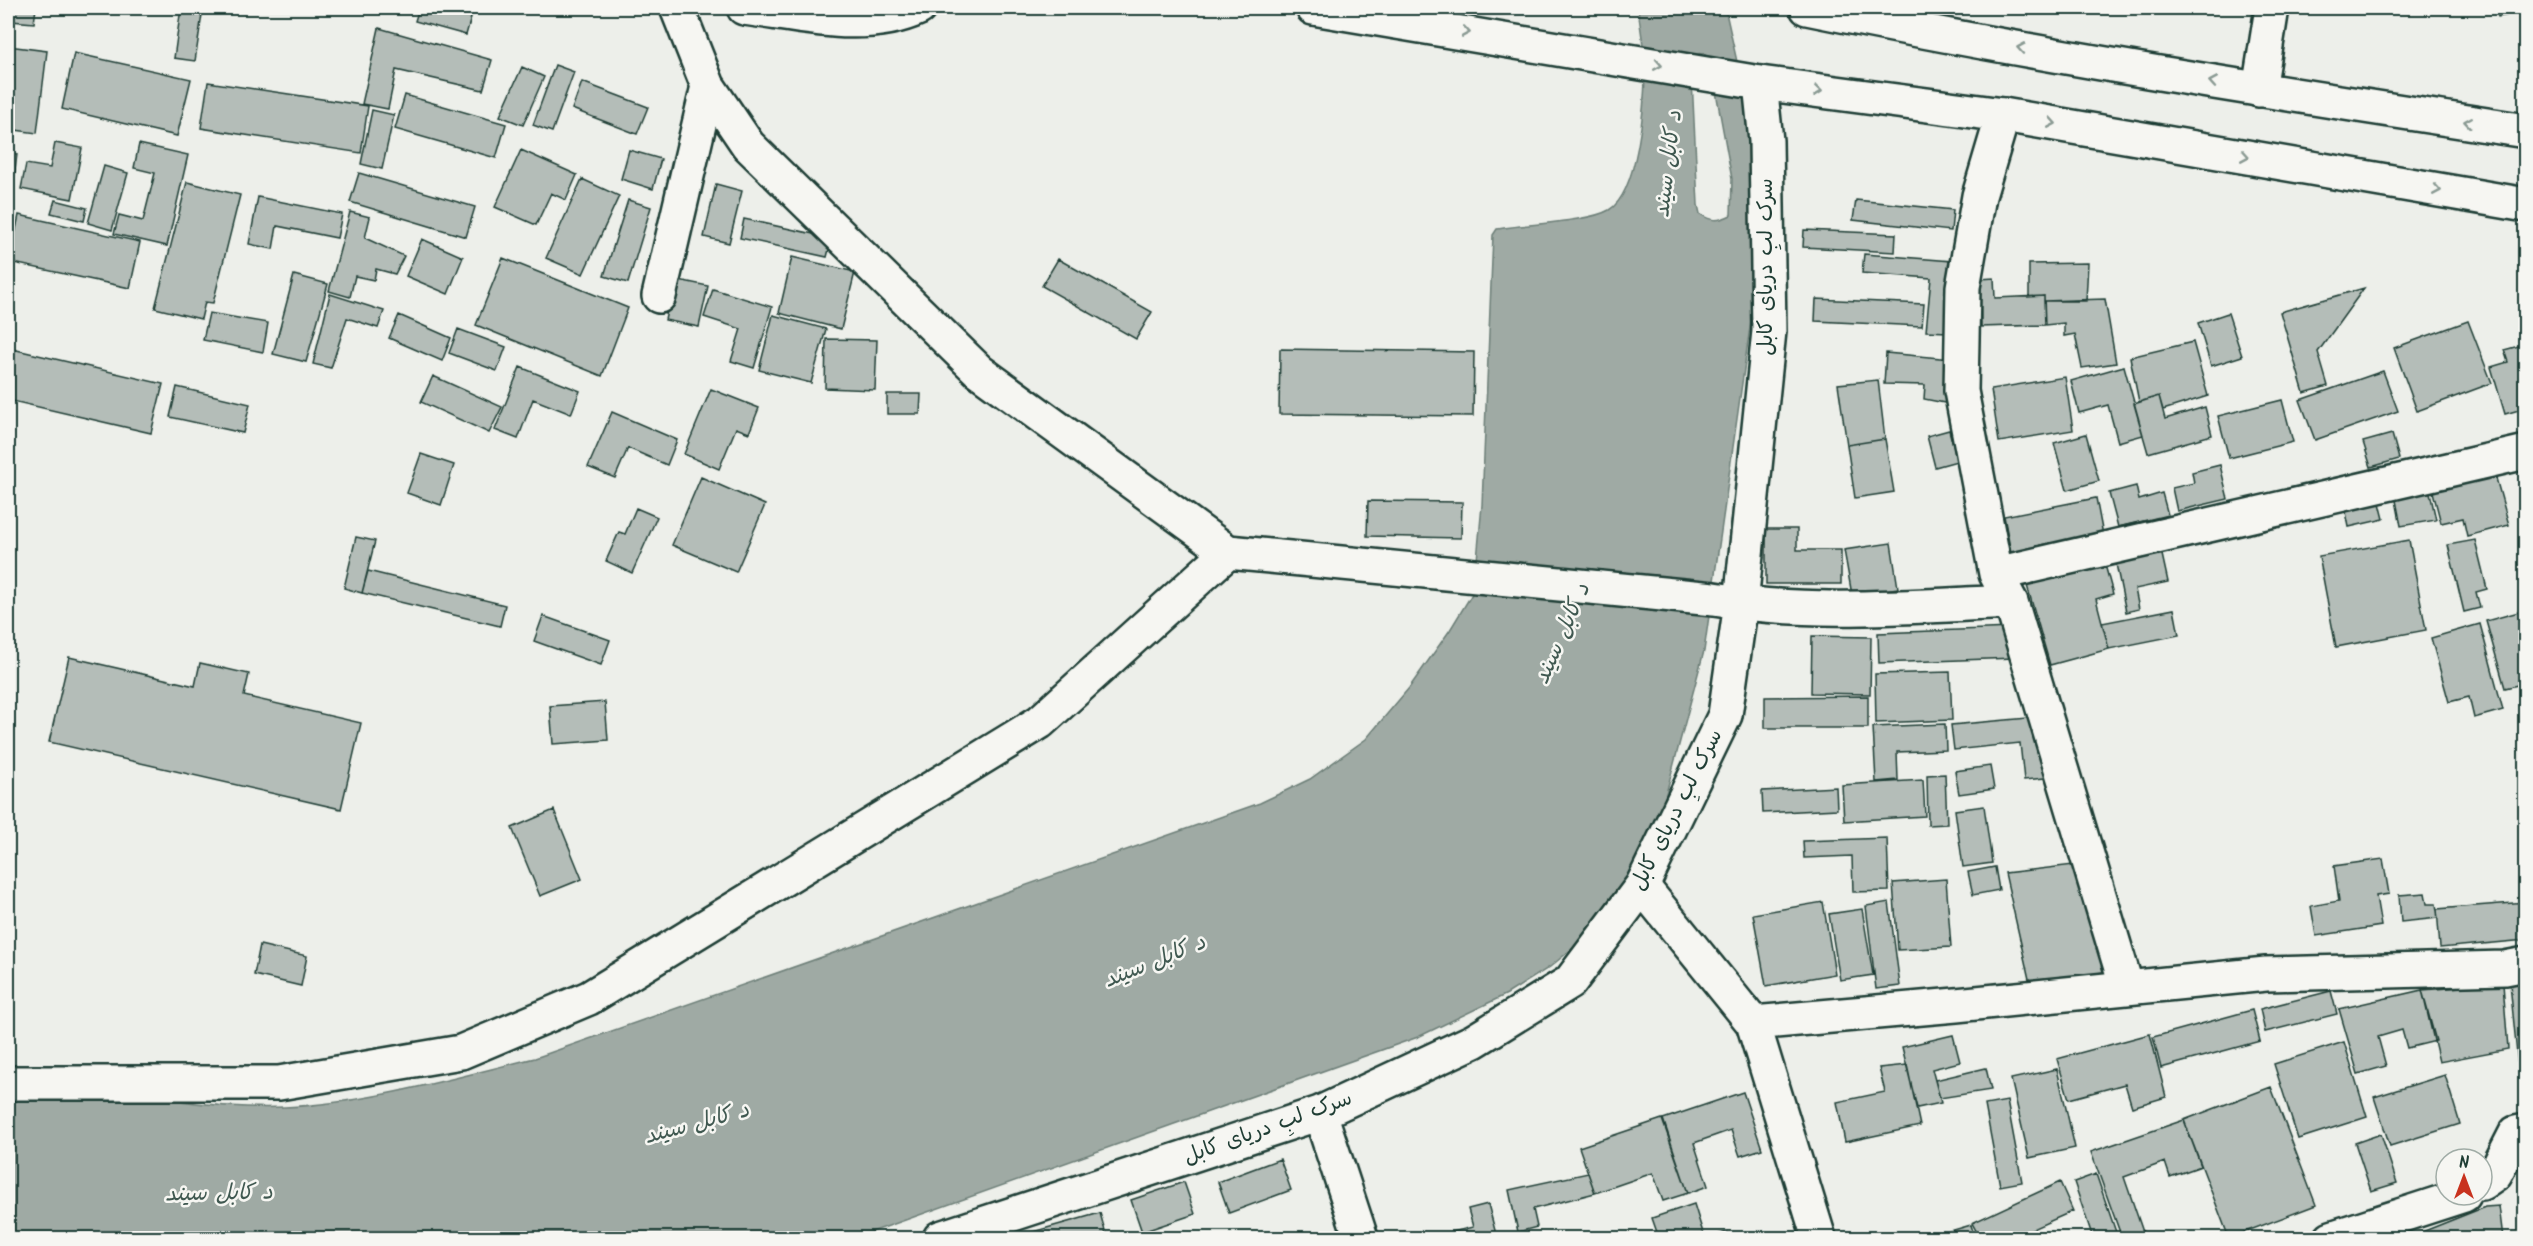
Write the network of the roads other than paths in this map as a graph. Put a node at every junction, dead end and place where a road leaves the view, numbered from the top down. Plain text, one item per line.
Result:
1 (677, 8) edge
2 (744, 8) edge
3 (920, 8) edge
4 (1313, 8) edge
5 (1807, 8) edge
6 (2272, 8) edge
7 (1755, 82) junction
8 (708, 86) junction
9 (2259, 90) junction
10 (2003, 114) junction
11 (2526, 131) edge
12 (2526, 205) edge
13 (659, 296) dead end
14 (2526, 452) edge
15 (1228, 552) junction
16 (1996, 574) junction
17 (1727, 601) junction
18 (2012, 602) junction
19 (1642, 886) junction
20 (2526, 964) edge
21 (2127, 988) junction
22 (1753, 1023) junction
23 (8, 1083) edge
24 (1320, 1113) junction
25 (2526, 1131) edge
26 (2494, 1175) edge
27 (2434, 1205) edge
28 (940, 1239) edge
29 (1361, 1239) edge
30 (1819, 1239) edge
31 (2331, 1239) edge

1 - 8 street
2 - 3 street
4 -> 7 street
9 -> 5 street
6 - 9 street
7 -> 10 street
7 - 17 street, سرک لبِ دریای کابل
8 - 13 street
8 - 15 street
11 -> 9 street
10 -> 12 street
10 - 16 street
14 - 16 street
15 - 17 street
15 - 23 street
16 - 18 street
17 - 18 street
17 - 19 street, سرک لبِ دریای کابل
18 - 21 street
19 - 22 street
19 - 24 street, سرک لبِ دریای کابل
20 - 21 street
21 - 22 street
22 - 30 street
24 - 28 street, سرک لبِ دریای کابل
24 - 29 street
25 - 26 street
27 - 31 street

